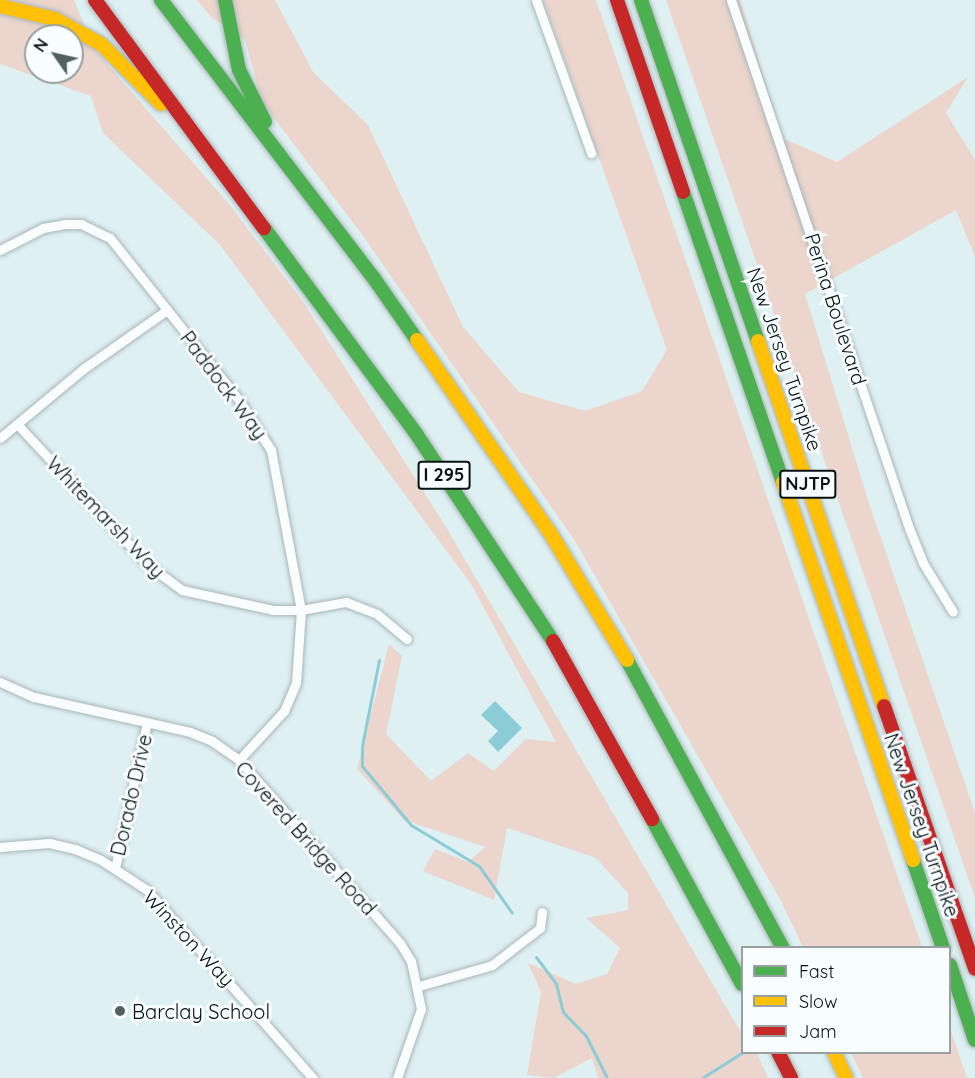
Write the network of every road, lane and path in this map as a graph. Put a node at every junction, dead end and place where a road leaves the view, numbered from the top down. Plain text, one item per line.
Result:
1 (95, 0) edge
2 (161, 0) edge
3 (225, 0) edge
4 (536, 0) edge
5 (617, 0) edge
6 (641, 0) edge
7 (730, 0) edge
8 (0, 6) edge
9 (591, 153) dead end
10 (291, 171) junction
11 (249, 205) junction
12 (0, 250) edge
13 (167, 310) junction
14 (16, 424) junction
15 (0, 438) edge
16 (301, 610) junction
17 (953, 612) dead end
18 (407, 639) dead end
19 (0, 682) edge
20 (147, 722) junction
21 (239, 760) junction
22 (0, 846) edge
23 (115, 868) junction
24 (542, 912) dead end
25 (782, 946) edge
26 (942, 946) edge
27 (951, 969) edge
28 (975, 969) edge
29 (741, 982) edge
30 (419, 986) junction
31 (975, 1040) edge
32 (779, 1054) edge
33 (834, 1054) edge
34 (313, 1078) edge
35 (397, 1078) edge
36 (791, 1078) edge
37 (846, 1078) edge

1 - 11 highway, I 295
2 - 10 highway, I 295
3 - 10 highway
4 - 9 street
5 - 26 highway, New Jersey Turnpike / NJTP
6 - 28 highway, New Jersey Turnpike / NJTP
7 - 17 street, Perina Boulevard
8 - 11 highway
10 - 25 highway, I 295
11 - 29 highway, I 295
12 - 13 street, Paddock Way
13 - 14 street
13 - 16 street, Paddock Way
14 - 15 street
14 - 16 street, Whitemarsh Way
16 - 18 street, Whitemarsh Way
16 - 21 street, Paddock Way
19 - 20 street, Covered Bridge Road
20 - 21 street, Covered Bridge Road
20 - 23 street, Dorado Drive
21 - 30 street, Covered Bridge Road
22 - 23 street, Winston Way
23 - 34 street, Winston Way
24 - 30 street
27 - 31 highway
30 - 35 street, Covered Bridge Road
32 - 36 highway
33 - 37 highway

